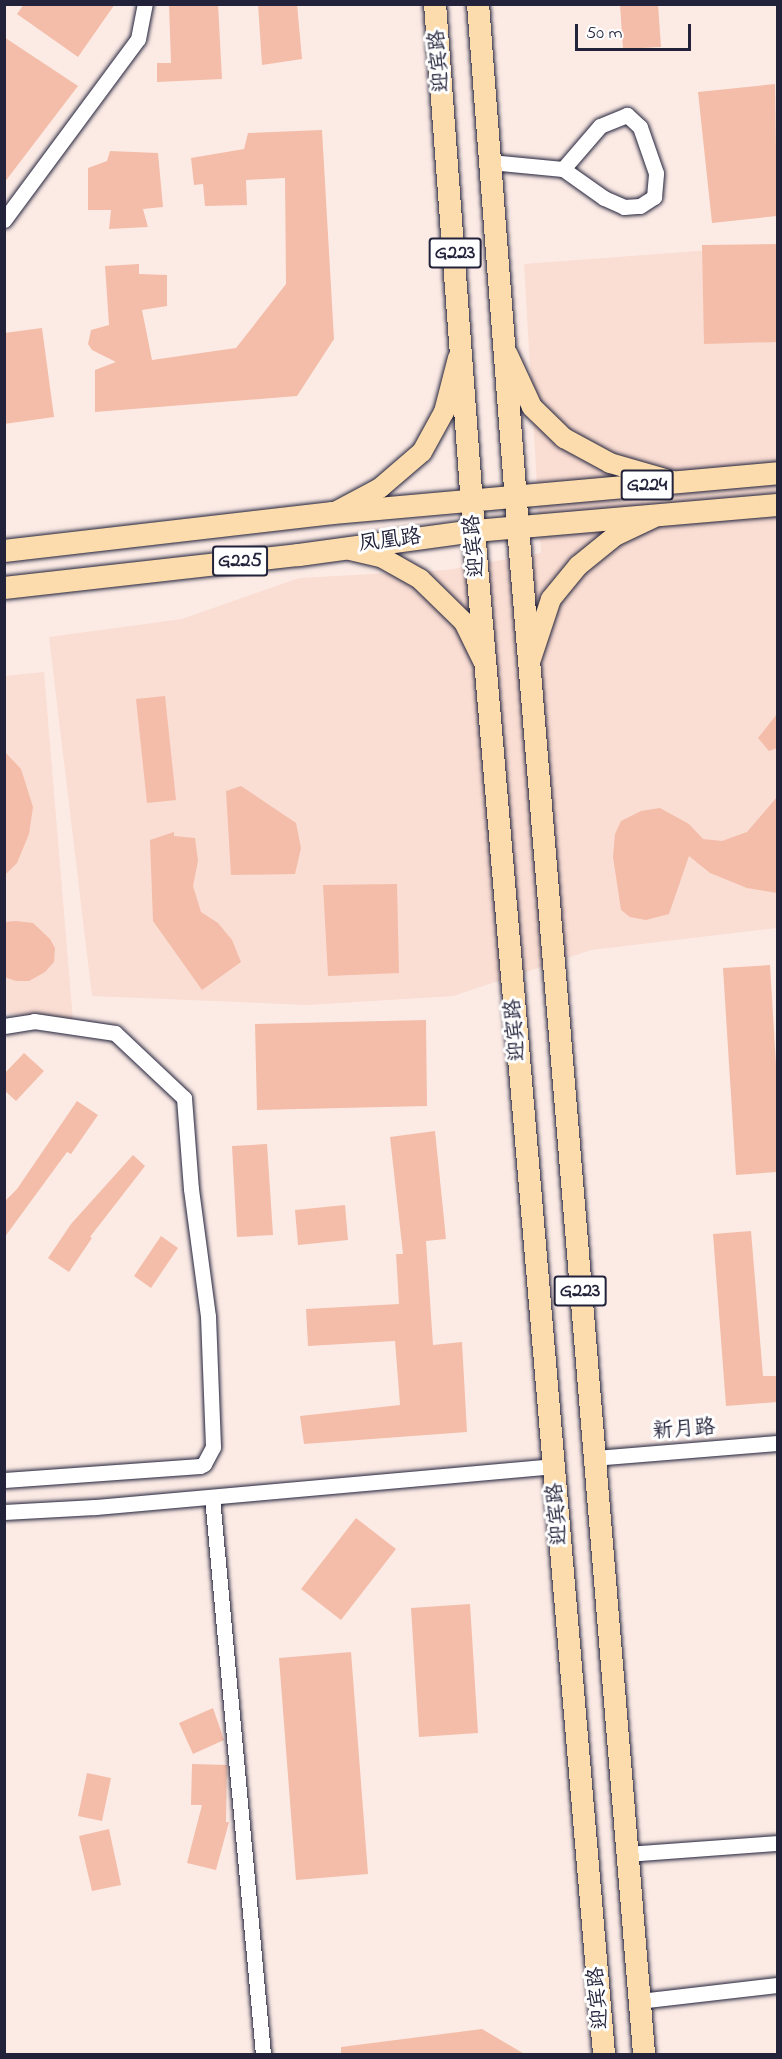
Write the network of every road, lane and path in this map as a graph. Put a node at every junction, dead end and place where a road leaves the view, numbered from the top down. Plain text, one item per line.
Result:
1 (145, 4) edge
2 (435, 4) edge
3 (478, 4) edge
4 (490, 162) junction
5 (563, 169) junction
6 (4, 220) edge
7 (461, 347) junction
8 (504, 347) junction
9 (777, 473) edge
10 (678, 482) junction
11 (516, 498) junction
12 (472, 502) junction
13 (777, 505) edge
14 (333, 513) junction
15 (659, 515) junction
16 (518, 527) junction
17 (474, 531) junction
18 (339, 548) junction
19 (4, 551) edge
20 (4, 588) edge
21 (529, 665) junction
22 (486, 666) junction
23 (4, 1026) edge
24 (777, 1443) edge
25 (594, 1458) junction
26 (553, 1466) junction
27 (4, 1480) edge
28 (212, 1497) junction
29 (4, 1512) edge
30 (777, 1843) edge
31 (627, 1854) junction
32 (777, 1985) edge
33 (639, 2001) junction
34 (263, 2055) edge
35 (604, 2055) edge
36 (644, 2055) edge

1 - 6 street
2 - 7 highway, 迎宾路 / G223
3 - 4 highway, 迎宾路 / G223
4 - 5 street
4 - 8 highway, 迎宾路 / G223
5 - 5 street
7 - 12 highway, 迎宾路 / G223
7 - 14 main road
8 - 10 main road
8 - 11 highway, 迎宾路 / G223
9 - 10 highway, 凤凰路 / G224
10 - 11 highway, 凤凰路 / G224
11 - 12 highway, 凤凰路 / G225
11 - 16 highway, 迎宾路 / G223
12 - 14 highway, 凤凰路 / G225
12 - 17 highway, 迎宾路 / G223
13 - 15 highway, 凤凰路 / G224
14 - 19 highway, 凤凰路 / G225
15 - 16 highway, 凤凰路 / G224
15 - 21 main road
16 - 17 highway, 凤凰路 / G224
16 - 21 highway, 迎宾路 / G223
17 - 18 highway, 凤凰路 / G225
17 - 22 highway, 迎宾路 / G223
18 - 20 highway, 凤凰路 / G225
18 - 22 main road
21 - 25 highway, 迎宾路 / G223
22 - 26 highway, 迎宾路 / G223
23 - 27 street
24 - 25 street, 新月路
25 - 31 highway, 迎宾路 / G223
26 - 28 street
26 - 35 highway, 迎宾路 / G223
28 - 29 street
28 - 34 street
30 - 31 street
31 - 33 highway, 迎宾路 / G223
32 - 33 street
33 - 36 highway, 迎宾路 / G223

